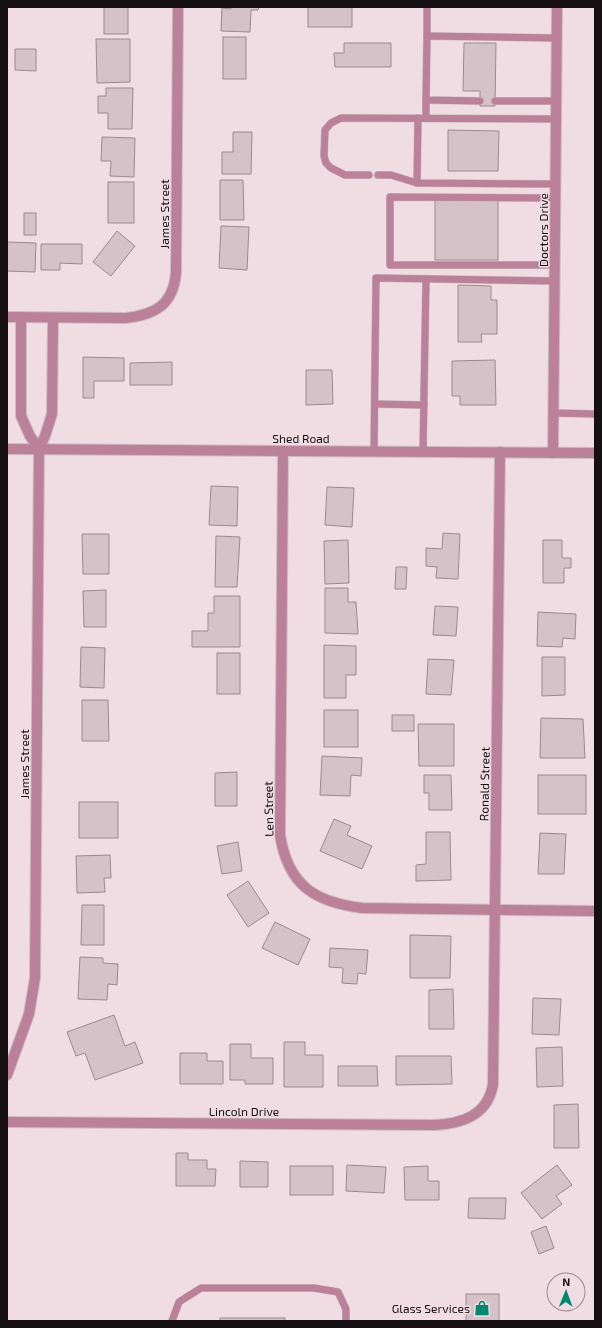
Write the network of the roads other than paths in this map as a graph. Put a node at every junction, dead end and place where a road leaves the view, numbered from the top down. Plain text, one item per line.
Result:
1 (178, 7) edge
2 (427, 7) edge
3 (557, 7) edge
4 (427, 36) junction
5 (557, 38) junction
6 (426, 100) junction
7 (480, 101) dead end
8 (495, 101) dead end
9 (557, 101) junction
10 (422, 118) junction
11 (556, 119) junction
12 (368, 175) dead end
13 (379, 175) dead end
14 (417, 183) junction
15 (556, 184) junction
16 (556, 198) junction
17 (555, 265) junction
18 (426, 279) junction
19 (555, 281) junction
20 (7, 317) edge
21 (21, 317) junction
22 (53, 318) junction
23 (375, 404) junction
24 (424, 405) junction
25 (554, 413) junction
26 (595, 414) edge
27 (7, 449) edge
28 (39, 449) junction
29 (283, 451) junction
30 (374, 451) junction
31 (423, 452) junction
32 (500, 452) junction
33 (553, 453) junction
34 (595, 453) edge
35 (495, 910) junction
36 (595, 911) edge
37 (7, 1075) edge
38 (478, 1112) joint
39 (7, 1122) edge
40 (172, 1321) edge
41 (346, 1321) edge

1 - 22 street, James Street
2 - 4 lane
3 - 5 street, Doctors Drive
4 - 5 lane
4 - 6 lane
5 - 9 street, Doctors Drive
6 - 7 lane
6 - 10 lane
8 - 9 lane
9 - 11 street, Doctors Drive
10 - 11 lane
10 - 12 lane
10 - 14 lane
11 - 15 street, Doctors Drive
13 - 14 lane
14 - 15 lane
15 - 16 street, Doctors Drive
16 - 17 street, Doctors Drive
16 - 17 lane
17 - 19 street, Doctors Drive
18 - 19 lane
18 - 23 lane
18 - 24 lane
19 - 25 street, Doctors Drive
20 - 21 street, James Street
21 - 22 street, James Street
21 - 28 street
22 - 28 street, James Street
23 - 24 lane
23 - 30 lane
24 - 31 lane
25 - 26 lane
25 - 33 street, Doctors Drive
27 - 28 street, Shed Road
28 - 29 street, Shed Road
28 - 37 street, James Street
29 - 30 street, Shed Road
29 - 35 street, Len Street
30 - 31 street, Shed Road
31 - 32 street, Shed Road
32 - 33 street, Shed Road
32 - 35 street, Ronald Street
33 - 34 street, Shed Road
35 - 36 street, Len Street
35 - 38 street, Ronald Street
38 - 39 street, Lincoln Drive
40 - 41 lane

